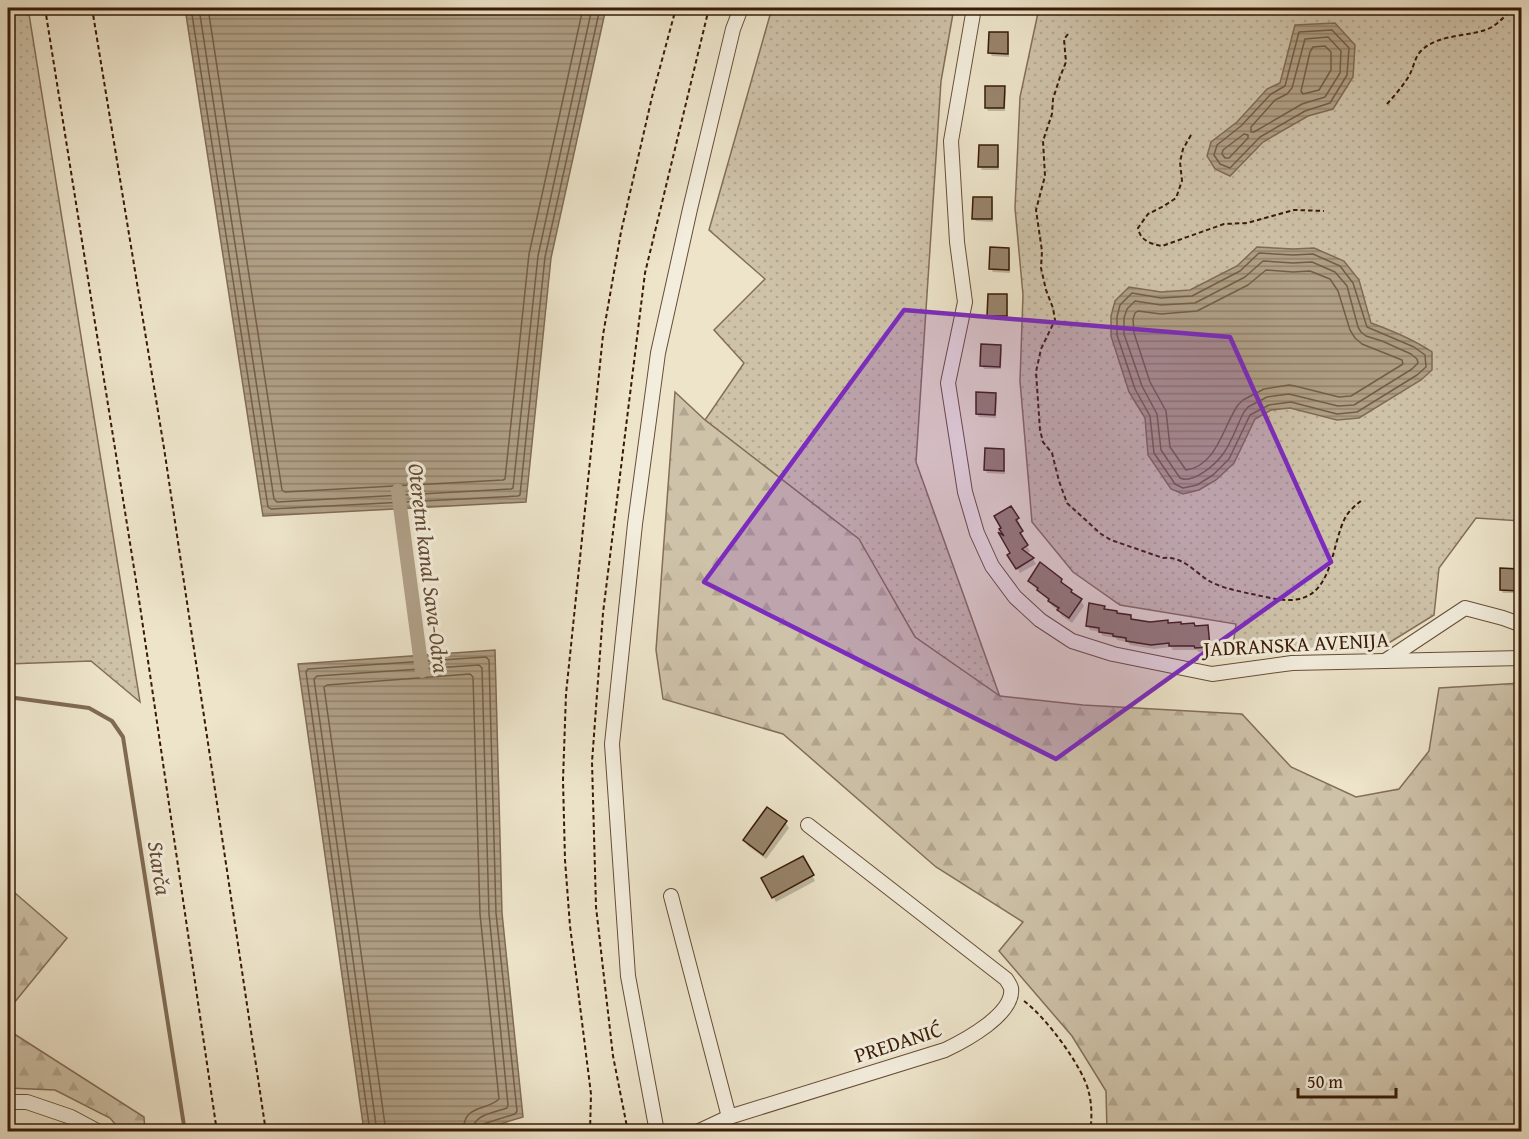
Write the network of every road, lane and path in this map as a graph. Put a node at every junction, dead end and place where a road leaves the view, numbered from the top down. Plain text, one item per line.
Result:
1 (45, 8) edge
2 (92, 8) edge
3 (676, 8) edge
4 (741, 8) edge
5 (975, 8) edge
6 (1512, 8) edge
7 (1068, 34) dead end
8 (1387, 104) dead end
9 (1191, 135) dead end
10 (1324, 211) dead end
11 (1362, 500) dead end
12 (1521, 625) edge
13 (1521, 658) edge
14 (1385, 661) junction
15 (807, 825) dead end
16 (671, 896) dead end
17 (1009, 1000) junction
18 (8, 1102) edge
19 (729, 1117) junction
20 (99, 1131) edge
21 (217, 1131) edge
22 (266, 1131) edge
23 (591, 1131) edge
24 (657, 1131) edge
25 (697, 1131) edge
26 (1090, 1131) edge

1 - 21 path
2 - 22 path
3 - 23 path
4 - 24 street
5 - 14 street, JADRANSKA AVENIJA
6 - 8 path
7 - 11 path
9 - 10 path
12 - 14 street
13 - 14 street, JADRANSKA AVENIJA
15 - 17 street
16 - 19 street
17 - 19 street, PREDANIĆ
17 - 26 path
18 - 20 street
19 - 25 street, PREDANIĆ

